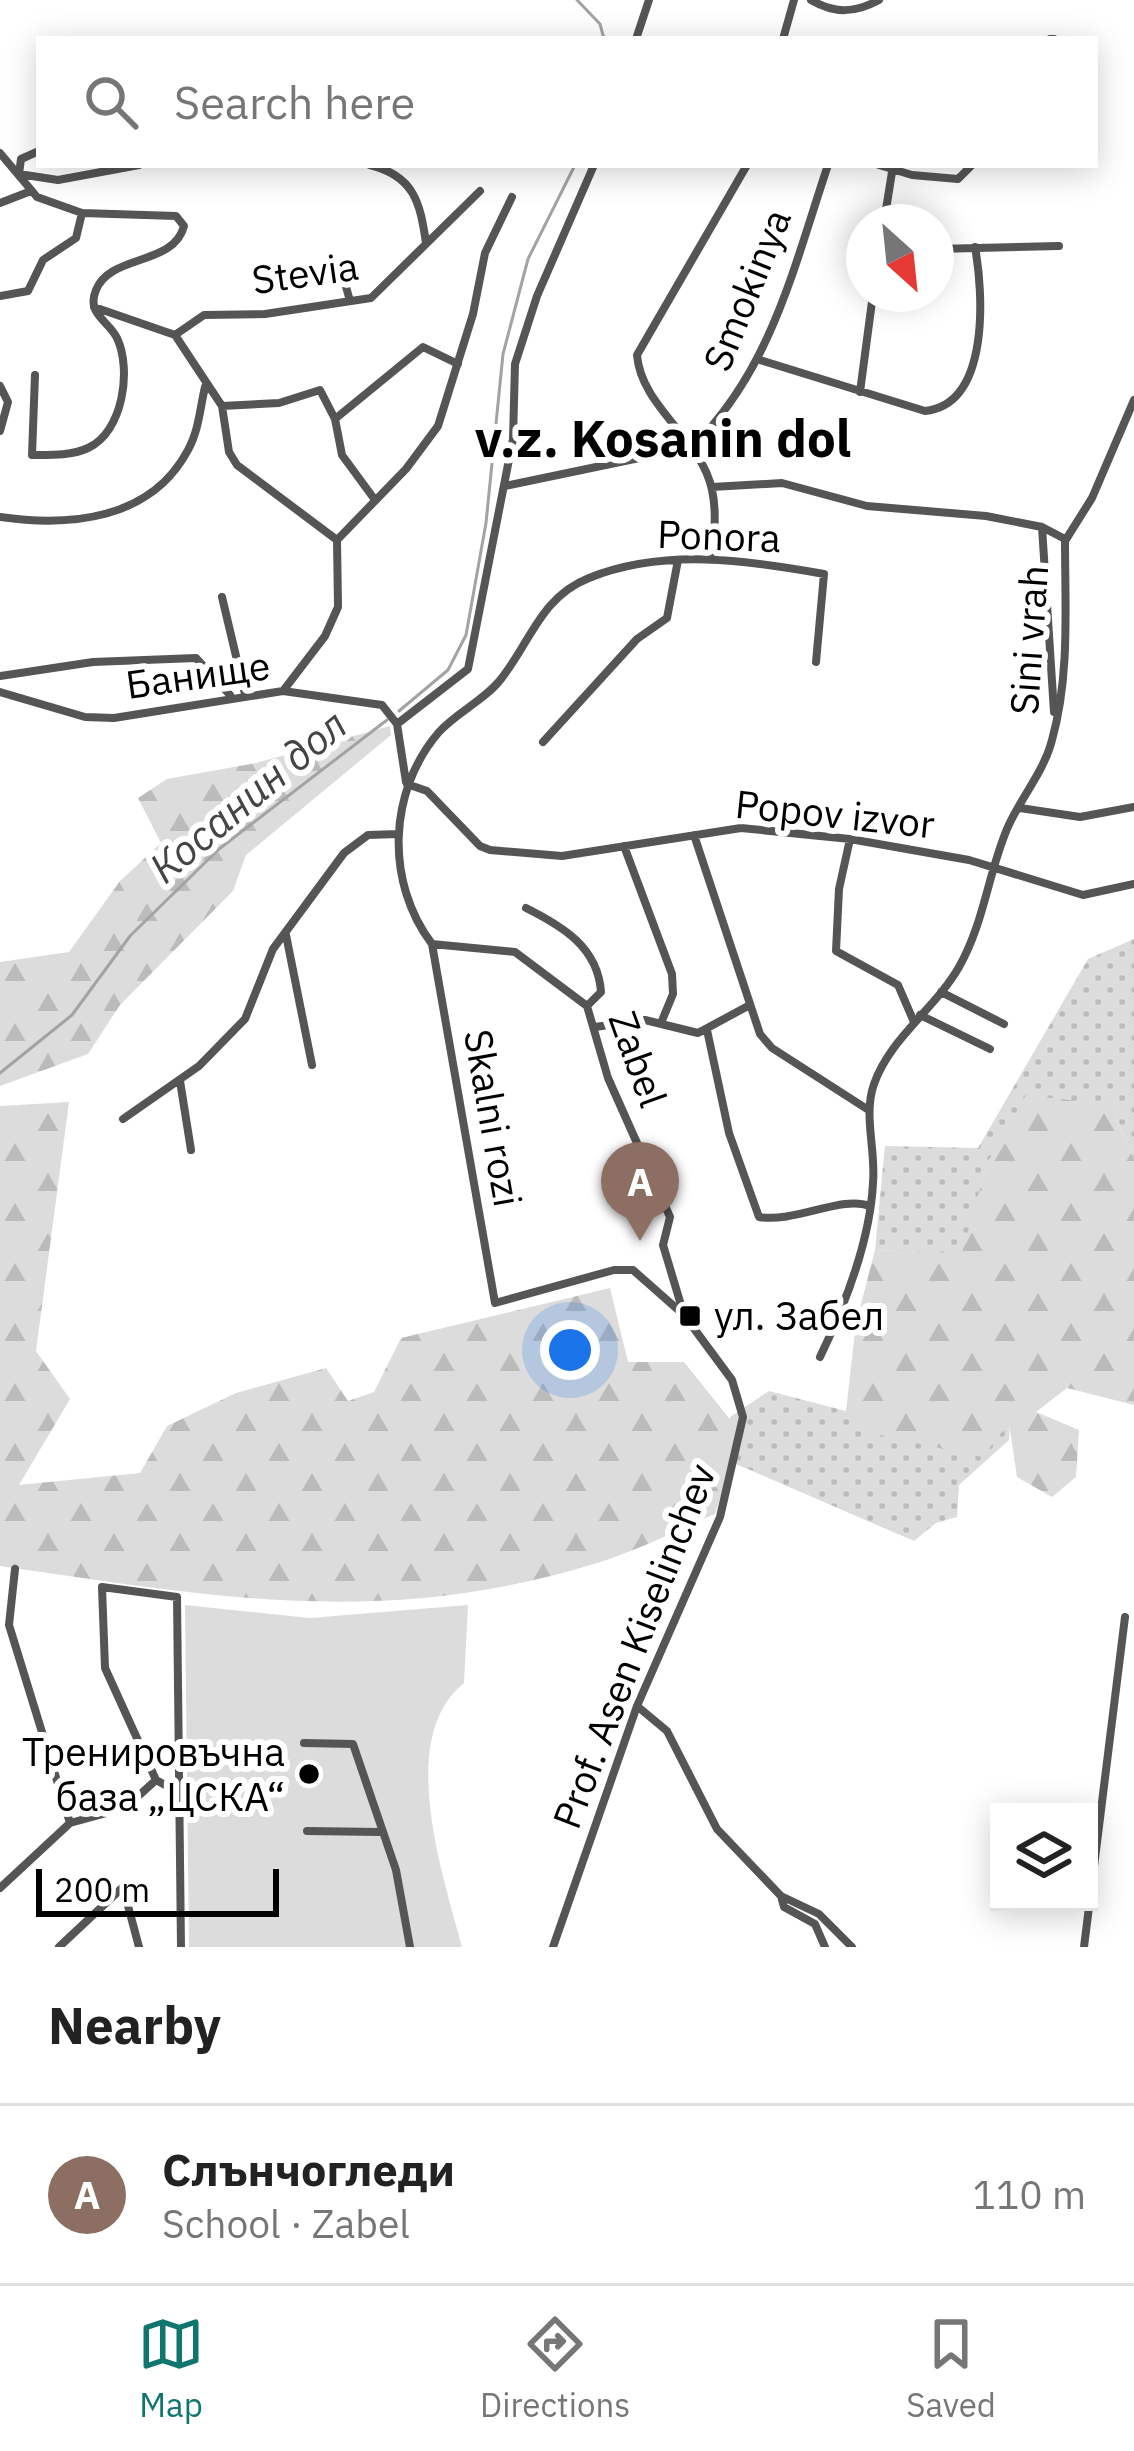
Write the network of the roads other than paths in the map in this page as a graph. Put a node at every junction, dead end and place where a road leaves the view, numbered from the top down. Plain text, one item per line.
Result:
1 (649, 0) edge
2 (794, 0) edge
3 (811, 0) edge
4 (880, 0) edge
5 (636, 36) edge
6 (784, 36) edge
7 (36, 152) edge
8 (0, 153) edge
9 (123, 168) edge
10 (383, 168) edge
11 (593, 168) edge
12 (745, 168) edge
13 (827, 168) edge
14 (885, 168) edge
15 (969, 168) edge
16 (892, 172) junction
17 (19, 174) junction
18 (31, 191) junction
19 (480, 191) dead end
20 (512, 197) dead end
21 (0, 203) edge
22 (887, 204) edge
23 (82, 213) junction
24 (426, 245) junction
25 (1059, 246) dead end
26 (975, 247) junction
27 (954, 248) edge
28 (331, 265) dead end
29 (0, 296) edge
30 (350, 301) junction
31 (94, 307) junction
32 (871, 312) edge
33 (175, 335) junction
34 (760, 360) junction
35 (458, 364) junction
36 (35, 375) dead end
37 (206, 385) junction
38 (0, 386) edge
39 (860, 392) junction
40 (1134, 400) edge
41 (222, 406) junction
42 (335, 418) junction
43 (0, 430) edge
44 (692, 446) junction
45 (504, 486) junction
46 (712, 487) junction
47 (375, 500) junction
48 (0, 517) edge
49 (1042, 527) junction
50 (337, 540) junction
51 (1065, 541) junction
52 (712, 558) junction
53 (678, 560) junction
54 (222, 597) dead end
55 (816, 662) dead end
56 (0, 676) edge
57 (283, 691) junction
58 (0, 692) edge
59 (245, 694) junction
60 (230, 695) junction
61 (1054, 716) junction
62 (397, 724) junction
63 (543, 742) dead end
64 (407, 784) junction
65 (1134, 807) edge
66 (1020, 808) junction
67 (398, 834) junction
68 (694, 835) junction
69 (850, 839) junction
70 (624, 846) junction
71 (997, 866) junction
72 (1134, 884) edge
73 (526, 908) dead end
74 (285, 934) junction
75 (432, 944) junction
76 (941, 992) junction
77 (587, 1006) junction
78 (748, 1006) junction
79 (917, 1019) junction
80 (661, 1023) junction
81 (1004, 1024) dead end
82 (595, 1027) junction
83 (707, 1030) junction
84 (990, 1049) dead end
85 (312, 1064) dead end
86 (180, 1081) junction
87 (868, 1110) junction
88 (122, 1119) dead end
89 (191, 1150) dead end
90 (870, 1207) junction
91 (684, 1315) junction
92 (820, 1357) dead end
93 (741, 1433) joint
94 (15, 1569) dead end
95 (1125, 1617) dead end
96 (637, 1706) junction
97 (304, 1743) dead end
98 (156, 1780) junction
99 (178, 1792) junction
100 (70, 1823) junction
101 (308, 1832) dead end
102 (381, 1832) junction
103 (0, 1888) edge
104 (781, 1896) junction
105 (59, 1947) edge
106 (140, 1947) edge
107 (181, 1947) edge
108 (410, 1947) edge
109 (554, 1947) edge
110 (825, 1947) edge
111 (852, 1947) edge
112 (1084, 1947) edge

1 - 5 street
2 - 6 street
3 - 4 street
7 - 17 street
8 - 17 street
9 - 17 street
10 - 24 street
11 - 45 street
12 - 44 street
13 - 34 street, Smokinya
14 - 16 street
15 - 16 street
16 - 22 street
17 - 18 street
18 - 21 street
18 - 23 street
19 - 24 street, Stevia
20 - 35 street
23 - 29 street
23 - 31 street
24 - 30 street, Stevia
25 - 26 street
26 - 27 street
26 - 39 street
28 - 30 street
30 - 33 street, Stevia
31 - 33 street
31 - 36 street
32 - 39 street
33 - 37 street
34 - 39 street
34 - 44 street, Smokinya
35 - 42 street
35 - 47 street
37 - 41 street
37 - 48 street
38 - 43 street
40 - 51 street
41 - 42 street
41 - 50 street
42 - 47 street
44 - 45 street
44 - 46 street
45 - 62 street
46 - 49 street, Sini vrah
46 - 52 street
47 - 50 street
49 - 51 street
49 - 61 street, Sini vrah
50 - 57 street
51 - 61 street, Sini vrah
52 - 53 street, Ponora
52 - 55 street, Ponora
53 - 63 street
53 - 64 street, Ponora
54 - 59 street
56 - 60 street
57 - 59 street, Банище
57 - 62 street, Банище
58 - 60 street, Банище
59 - 60 street, Банище
61 - 66 street, Sini vrah
62 - 64 street
64 - 67 street
64 - 70 street, Popov izvor
65 - 66 street
66 - 71 street, Sini vrah
67 - 74 street
67 - 75 street
68 - 69 street, Popov izvor
68 - 70 street, Popov izvor
68 - 78 street
69 - 71 street, Popov izvor
69 - 79 street
70 - 80 street
71 - 72 street, Popov izvor
71 - 76 street, Sini vrah
73 - 77 street
74 - 85 street
74 - 86 street
75 - 77 street, Zabel
75 - 91 street, Skalni rozi
76 - 79 street, Sini vrah
76 - 81 street
77 - 82 street, Zabel
78 - 83 street
78 - 87 street
79 - 84 street
79 - 87 street, Sini vrah
80 - 82 street
80 - 83 street
82 - 91 street, Zabel
83 - 90 street
86 - 88 street
86 - 89 street
87 - 90 street
90 - 92 street
91 - 93 street, Zabel
93 - 96 street, Prof. Asen Kiselinchev
94 - 100 street
95 - 112 street
96 - 104 street
96 - 109 street, Prof. Asen Kiselinchev
97 - 102 street
98 - 99 street
98 - 99 street
98 - 100 street
99 - 107 street
100 - 103 street
101 - 102 street
102 - 108 street
104 - 110 street
104 - 111 street
105 - 106 street

